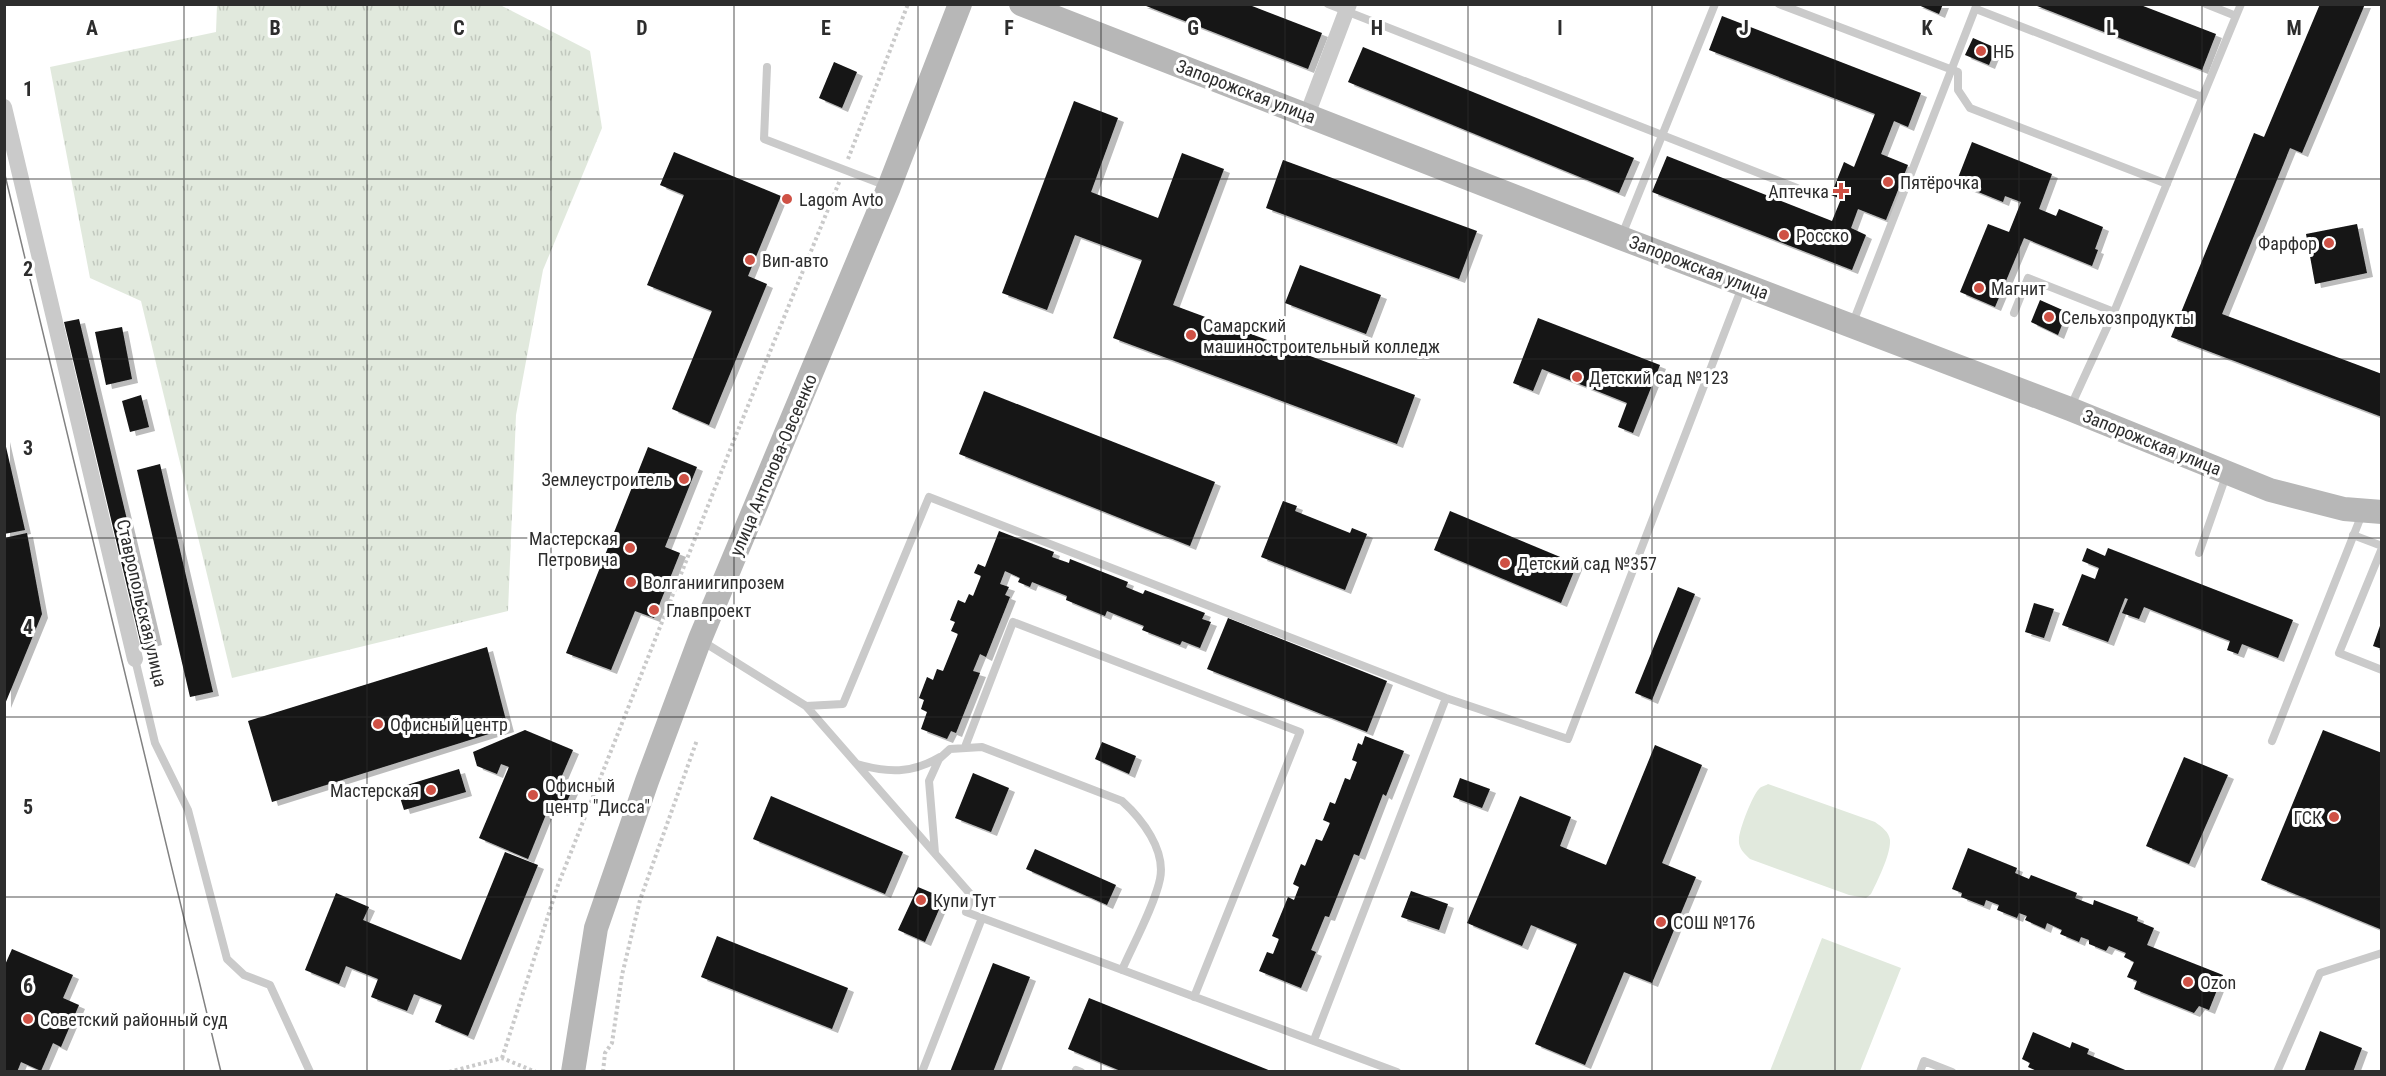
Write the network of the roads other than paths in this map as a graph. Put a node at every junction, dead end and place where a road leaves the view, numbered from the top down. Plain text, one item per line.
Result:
1 (960, 4) edge
2 (1021, 4) edge
3 (1328, 4) edge
4 (1715, 4) edge
5 (1779, 4) edge
6 (2206, 4) edge
7 (2241, 4) edge
8 (1976, 7) edge
9 (1348, 8) edge
10 (2236, 16) junction
11 (767, 67) dead end
12 (1953, 70) junction
13 (2202, 97) junction
14 (4, 107) edge
15 (1307, 115) junction
16 (1662, 135) junction
17 (2167, 184) junction
18 (890, 187) junction
19 (1797, 188) dead end
20 (1621, 238) junction
21 (1743, 284) junction
22 (2114, 312) junction
23 (2014, 313) dead end
24 (1851, 326) junction
25 (2070, 409) junction
26 (2227, 473) junction
27 (2373, 511) edge
28 (2354, 536) junction
29 (2382, 547) edge
30 (2199, 553) dead end
31 (700, 639) junction
32 (135, 659) joint
33 (2382, 670) edge
34 (1446, 698) junction
35 (806, 706) junction
36 (2272, 741) dead end
37 (965, 747) junction
38 (944, 755) junction
39 (857, 764) junction
40 (935, 854) junction
41 (982, 918) junction
42 (2382, 953) edge
43 (1122, 970) junction
44 (1194, 997) junction
45 (1314, 1040) junction
46 (310, 1071) edge
47 (573, 1071) edge
48 (922, 1071) edge
49 (1397, 1071) edge
50 (1920, 1071) edge
51 (1952, 1071) edge
52 (2277, 1071) edge

1 - 18 street, улица Антонова-Овсеенко
2 - 15 street, Запорожская улица
3 - 9 lane
4 - 16 lane
5 - 12 lane
6 - 10 lane
7 - 10 lane
8 - 12 lane
8 - 13 lane
9 - 15 street
9 - 16 lane
10 - 13 lane
11 - 18 lane
12 - 17 lane
12 - 24 lane
13 - 17 lane
14 - 32 street, Ставропольская улица
15 - 20 street, Запорожская улица
16 - 19 lane
16 - 20 lane
17 - 22 lane
18 - 31 street, улица Антонова-Овсеенко
20 - 21 street, Запорожская улица
21 - 24 street, Запорожская улица
21 - 34 lane
22 - 23 lane
22 - 25 lane
24 - 25 street, Запорожская улица
25 - 26 street, Запорожская улица
26 - 27 street, Запорожская улица
26 - 30 lane
27 - 28 lane
28 - 29 lane
28 - 36 lane
29 - 33 lane
31 - 35 lane
31 - 47 street, улица Антонова-Овсеенко
32 - 46 lane, Ставропольская улица
34 - 35 lane
34 - 45 lane
35 - 39 lane
37 - 38 lane
37 - 43 lane
37 - 44 lane
38 - 39 lane
38 - 40 lane
39 - 40 lane
40 - 41 lane
41 - 43 lane
41 - 48 lane
42 - 52 lane
43 - 44 lane
44 - 45 lane
45 - 49 lane
50 - 51 lane

